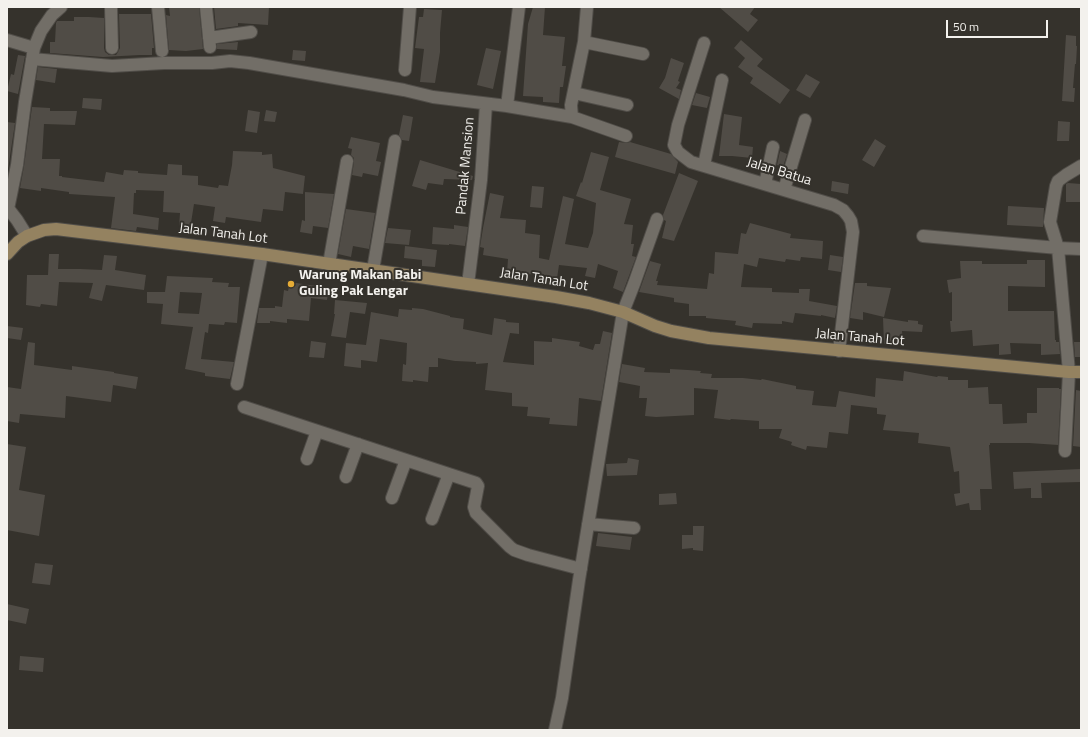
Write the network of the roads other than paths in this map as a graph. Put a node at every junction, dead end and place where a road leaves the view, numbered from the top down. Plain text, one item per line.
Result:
1 (61, 7) edge
2 (111, 7) edge
3 (158, 7) edge
4 (206, 7) edge
5 (410, 7) edge
6 (519, 7) edge
7 (587, 7) edge
8 (252, 32) dead end
9 (7, 40) edge
10 (584, 42) junction
11 (704, 43) dead end
12 (112, 48) dead end
13 (162, 52) dead end
14 (33, 53) junction
15 (643, 54) dead end
16 (405, 70) dead end
17 (722, 80) dead end
18 (574, 93) junction
19 (486, 104) junction
20 (627, 104) dead end
21 (508, 106) junction
22 (572, 116) junction
23 (805, 120) dead end
24 (626, 136) dead end
25 (395, 141) dead end
26 (773, 147) dead end
27 (348, 161) dead end
28 (704, 165) junction
29 (1081, 166) edge
30 (765, 184) junction
31 (784, 190) junction
32 (8, 208) edge
33 (657, 220) dead end
34 (27, 236) junction
35 (923, 236) dead end
36 (1058, 248) junction
37 (1081, 249) edge
38 (7, 254) edge
39 (262, 254) junction
40 (329, 264) junction
41 (373, 270) junction
42 (468, 284) junction
43 (623, 312) junction
44 (839, 351) junction
45 (1075, 372) edge
46 (237, 384) dead end
47 (244, 407) dead end
48 (317, 431) junction
49 (358, 444) junction
50 (1065, 451) dead end
51 (307, 459) dead end
52 (406, 460) junction
53 (450, 474) junction
54 (346, 477) dead end
55 (392, 498) dead end
56 (432, 519) dead end
57 (588, 524) junction
58 (634, 528) dead end
59 (581, 569) junction
60 (555, 730) edge

1 - 14 street
2 - 12 street
3 - 13 street
4 - 8 street
5 - 16 street
6 - 21 street
7 - 10 street
9 - 14 street
10 - 15 street
10 - 18 street
11 - 28 street, Jalan Batua
14 - 19 street
14 - 32 street
17 - 28 street
18 - 20 street
18 - 22 street
19 - 21 street, Pandak Mansion
19 - 42 street, Pandak Mansion
21 - 22 street, Pandak Mansion
22 - 24 street, Pandak Mansion
23 - 31 street
25 - 41 street
26 - 30 street
27 - 40 street
28 - 30 street, Jalan Batua
29 - 36 street
30 - 31 street, Jalan Batua
31 - 44 street, Jalan Batua
32 - 34 street
33 - 43 street
34 - 38 main road, Jalan Tanah Lot
34 - 39 main road, Jalan Tanah Lot
35 - 36 street
36 - 37 street
36 - 45 street
39 - 40 main road, Jalan Tanah Lot
39 - 46 street
40 - 41 main road, Jalan Tanah Lot
41 - 42 main road, Jalan Tanah Lot
42 - 43 main road, Jalan Tanah Lot
43 - 44 main road, Jalan Tanah Lot
43 - 57 street
44 - 45 main road, Jalan Tanah Lot
45 - 50 street
47 - 48 street
48 - 49 street
48 - 51 street
49 - 52 street
49 - 54 street
52 - 53 street
52 - 55 street
53 - 56 street
53 - 59 street
57 - 58 street
57 - 59 street
59 - 60 street

